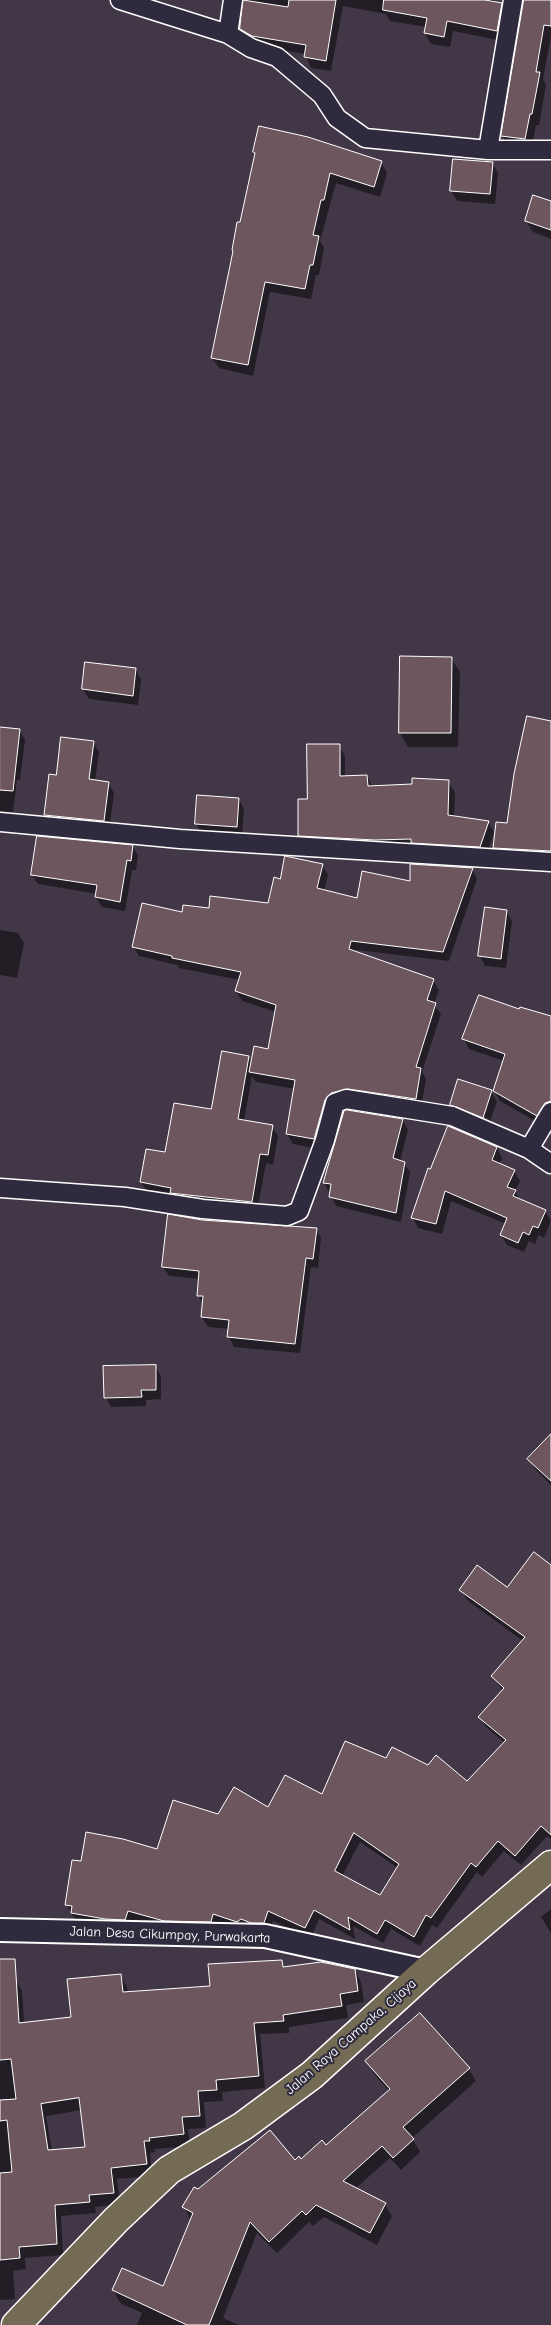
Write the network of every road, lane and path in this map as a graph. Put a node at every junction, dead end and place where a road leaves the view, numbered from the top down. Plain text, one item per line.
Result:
1 (120, 0) edge
2 (233, 0) edge
3 (514, 0) edge
4 (228, 34) junction
5 (488, 150) junction
6 (551, 150) edge
7 (0, 822) edge
8 (551, 862) edge
9 (551, 1112) edge
10 (529, 1149) junction
11 (551, 1164) edge
12 (0, 1188) edge
13 (551, 1866) edge
14 (0, 1930) edge
15 (426, 1971) junction
16 (16, 2325) edge

1 - 4 street
2 - 4 street
3 - 5 street
4 - 5 street
5 - 6 street
7 - 8 street
9 - 10 street
10 - 11 street
10 - 12 street
13 - 15 main road, Jalan Raya Campaka, Cijaya
14 - 15 street, Jalan Desa Cikumpay, Purwakarta
15 - 16 main road, Jalan Raya Campaka, Cijaya

